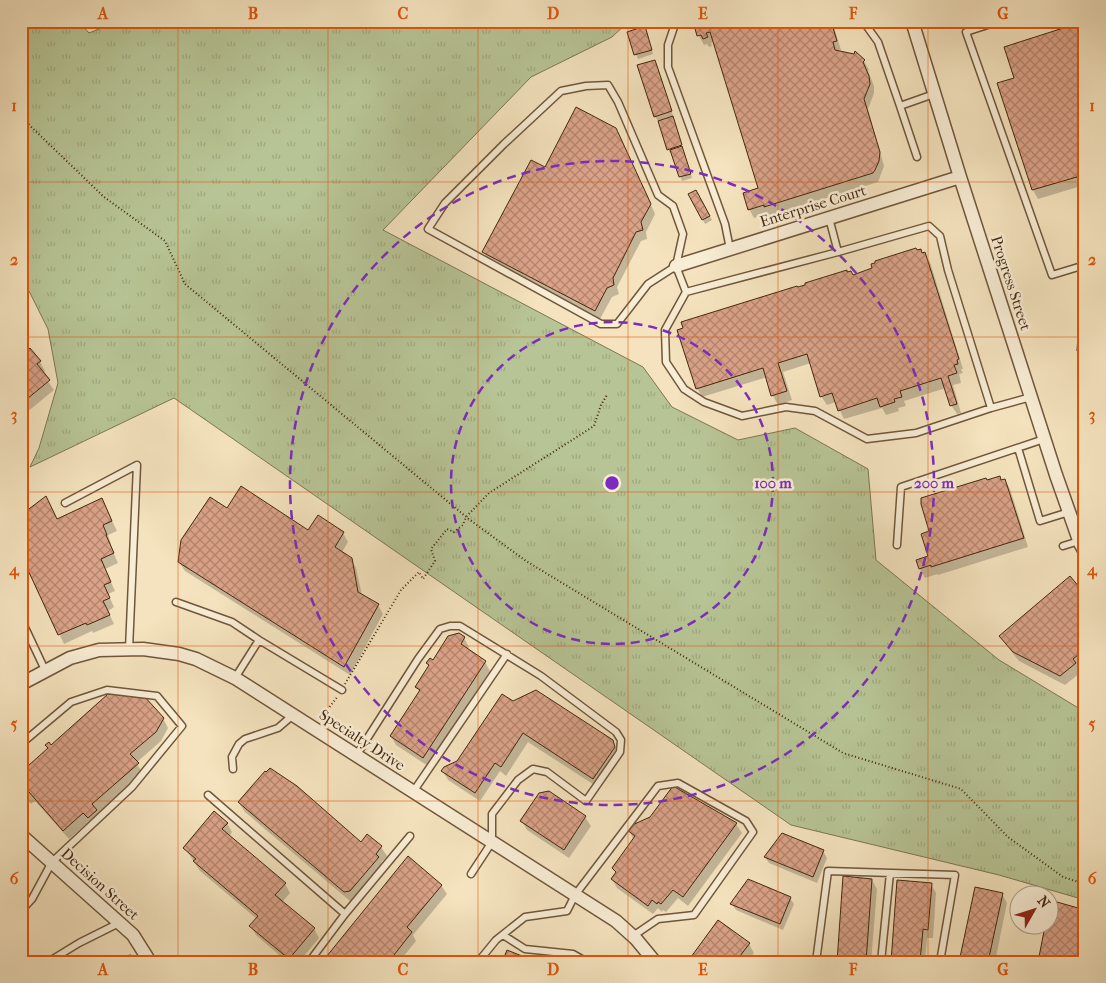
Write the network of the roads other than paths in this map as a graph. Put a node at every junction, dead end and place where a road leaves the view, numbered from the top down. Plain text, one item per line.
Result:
1 (676, 21) edge
2 (863, 21) edge
3 (912, 21) edge
4 (1000, 21) edge
5 (934, 94) junction
6 (900, 106) junction
7 (917, 157) dead end
8 (960, 178) junction
9 (829, 218) junction
10 (730, 249) junction
11 (838, 252) junction
12 (1085, 265) edge
13 (676, 266) junction
14 (686, 292) junction
15 (1030, 397) junction
16 (991, 408) junction
17 (1044, 439) junction
18 (1018, 448) junction
19 (65, 503) dead end
20 (1069, 512) junction
21 (897, 545) dead end
22 (1063, 546) dead end
23 (1082, 546) edge
24 (176, 602) dead end
25 (21, 619) edge
26 (259, 640) junction
27 (129, 649) junction
28 (506, 654) junction
29 (45, 670) junction
30 (236, 678) junction
31 (21, 684) edge
32 (342, 690) road end
33 (293, 715) junction
34 (21, 744) edge
35 (356, 756) junction
36 (233, 769) dead end
37 (413, 792) junction
38 (208, 795) dead end
39 (21, 835) edge
40 (410, 836) dead end
41 (492, 842) junction
42 (52, 862) junction
43 (890, 873) junction
44 (471, 874) dead end
45 (575, 895) junction
46 (21, 911) edge
47 (345, 914) junction
48 (119, 923) junction
49 (503, 935) junction
50 (633, 936) junction
51 (48, 962) edge
52 (150, 962) edge
53 (309, 962) edge
54 (478, 962) edge
55 (587, 962) edge
56 (655, 962) edge
57 (816, 962) edge
58 (882, 962) edge
59 (940, 962) edge

1 - 10 lane
2 - 6 lane
3 - 5 street, Progress Street
4 - 12 lane
5 - 6 lane
5 - 8 street, Progress Street
6 - 7 lane
8 - 9 street, Enterprise Court
8 - 15 street, Progress Street
9 - 10 street, Enterprise Court
9 - 11 lane
10 - 13 street, Enterprise Court
11 - 14 lane
11 - 16 lane
13 - 13 lane
13 - 14 lane
14 - 16 lane
15 - 16 lane
15 - 17 street, Progress Street
17 - 18 lane
17 - 20 street, Progress Street
18 - 20 lane
18 - 21 lane
19 - 27 lane
20 - 23 street, Progress Street
22 - 23 lane
24 - 26 lane
25 - 29 lane
26 - 30 lane
26 - 32 lane
27 - 29 street, Specialty Drive
27 - 30 street, Specialty Drive
28 - 35 lane
28 - 37 lane
28 - 41 lane
29 - 31 street, Specialty Drive
30 - 33 street, Specialty Drive
33 - 35 street, Specialty Drive
33 - 36 lane
34 - 42 lane
35 - 37 street, Specialty Drive
37 - 41 street, Specialty Drive
38 - 47 lane
39 - 42 street, Decision Street
40 - 47 lane
41 - 44 lane
41 - 45 street, Specialty Drive
42 - 46 lane
42 - 48 street, Decision Street
43 - 57 lane
43 - 58 lane
43 - 59 lane
45 - 49 lane
45 - 50 street, Specialty Drive
45 - 50 lane
47 - 53 lane
48 - 51 lane
48 - 52 street, Decision Street
49 - 54 lane
49 - 55 lane
50 - 56 street, Specialty Drive

